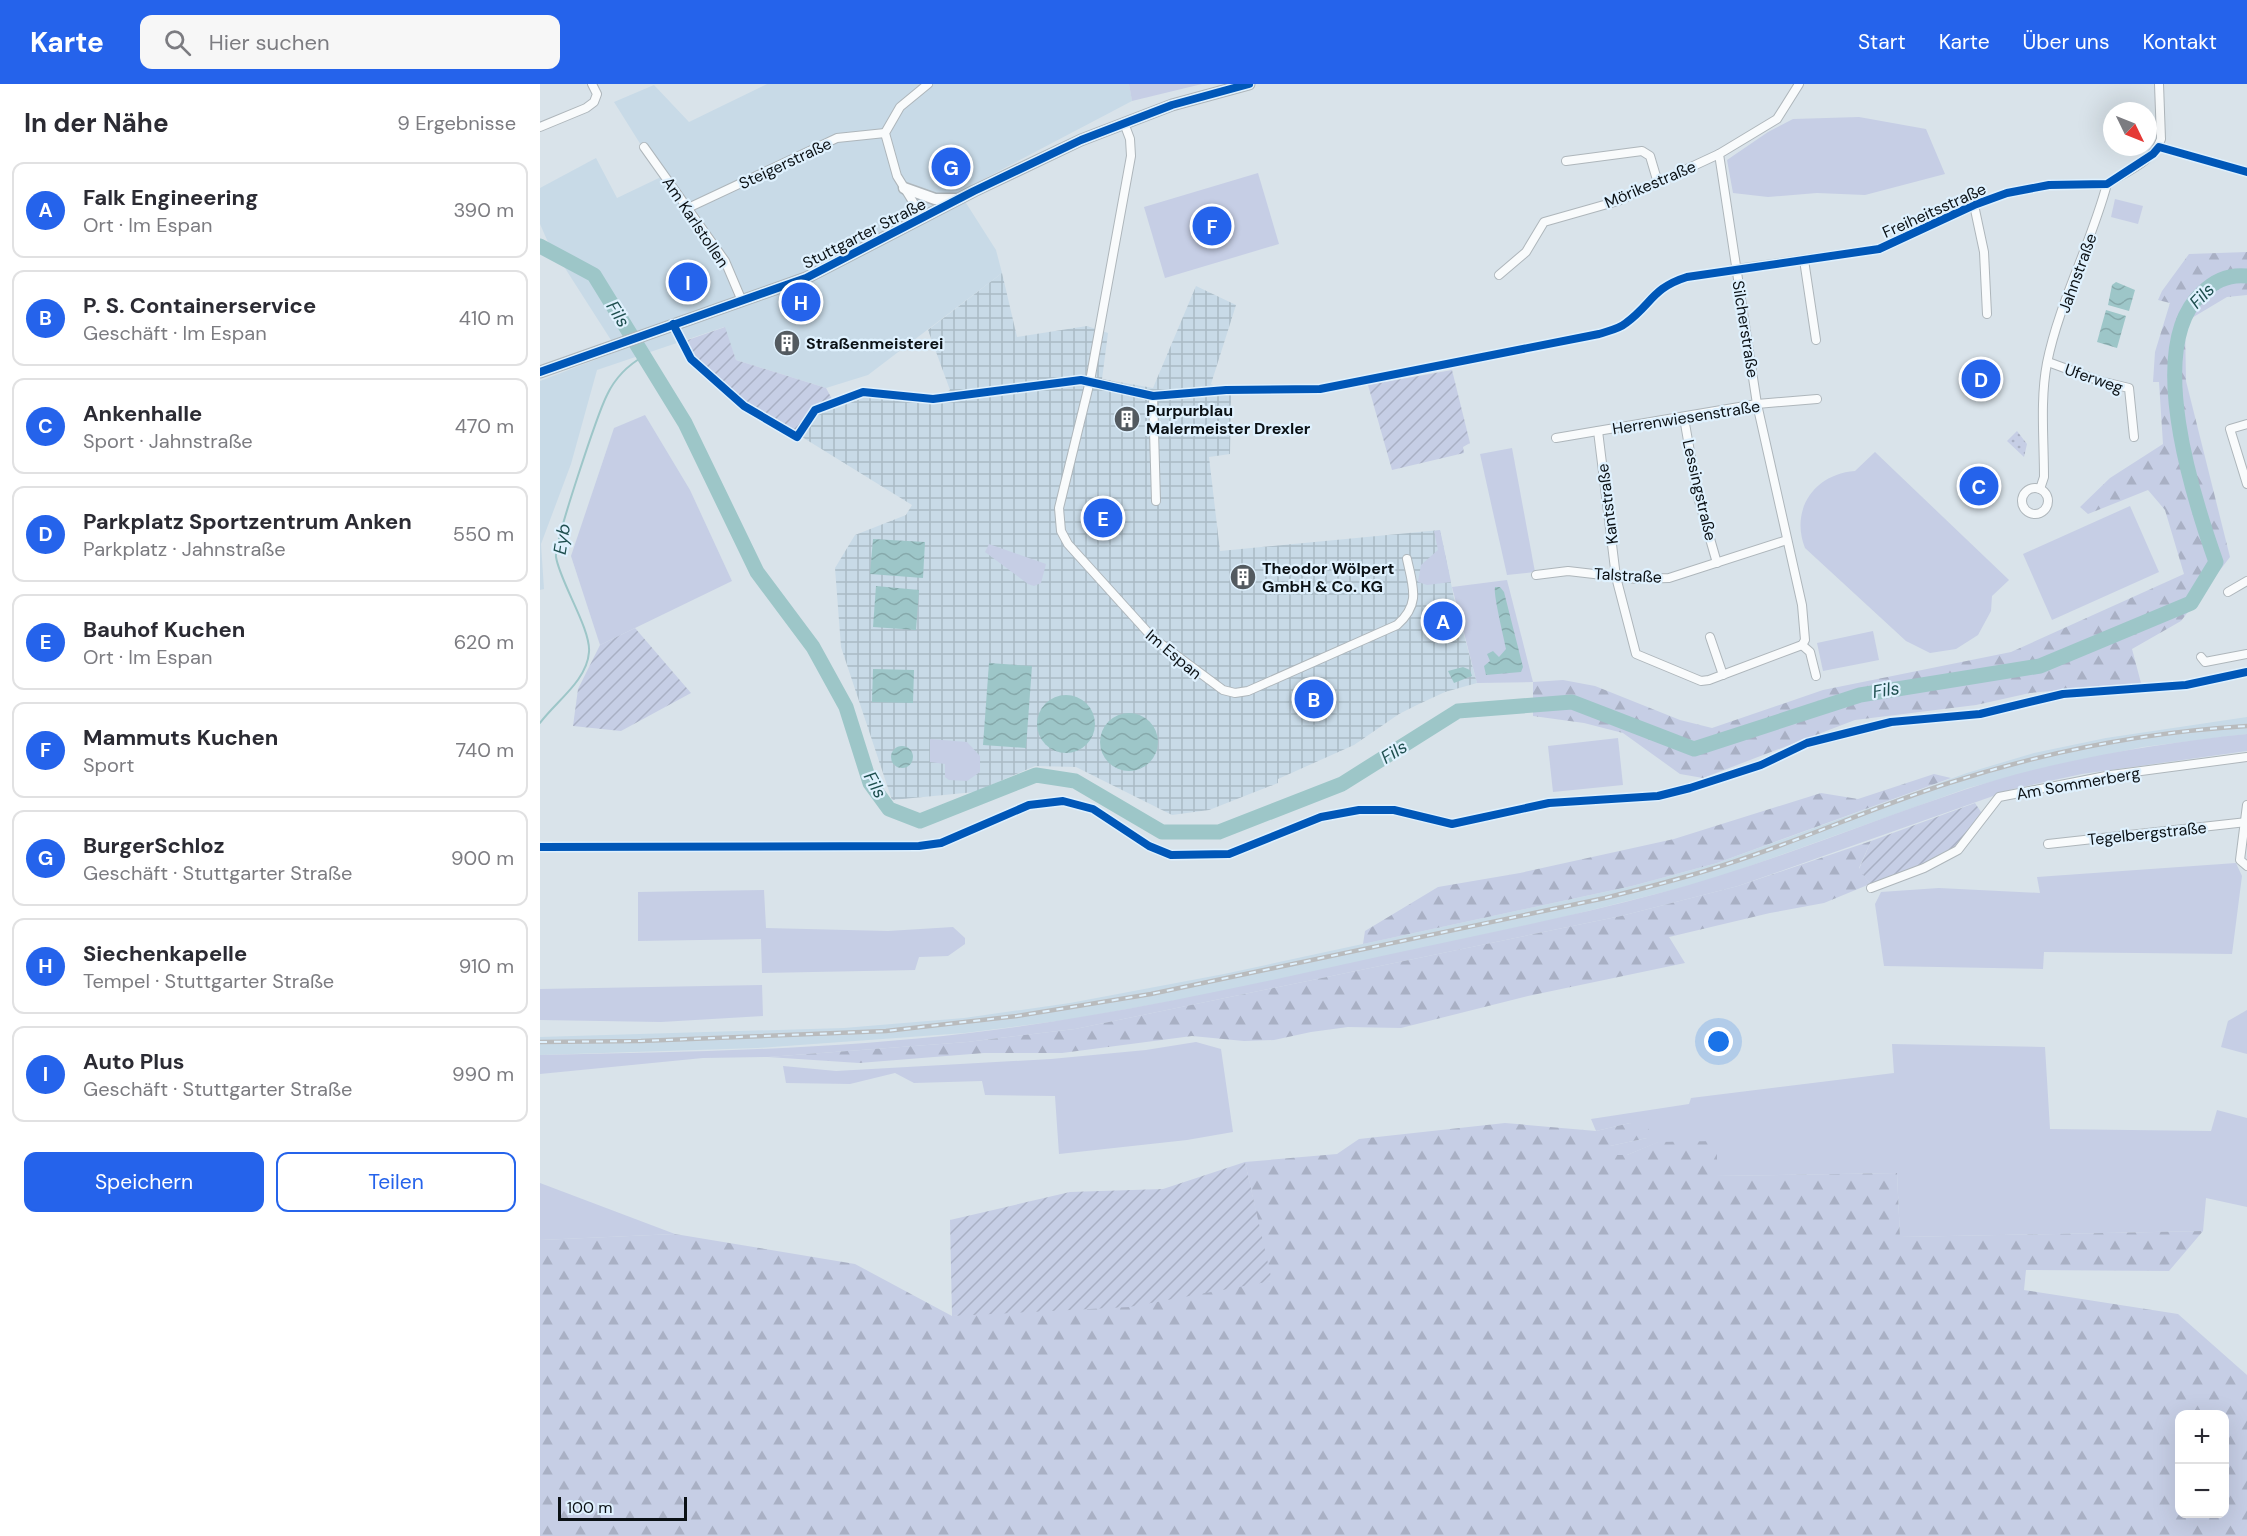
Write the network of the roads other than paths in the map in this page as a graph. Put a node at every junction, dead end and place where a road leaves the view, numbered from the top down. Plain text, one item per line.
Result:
1 (592, 84) edge
2 (928, 84) edge
3 (1249, 84) edge
4 (1799, 84) edge
5 (2159, 84) edge
6 (1124, 123) junction
7 (540, 127) edge
8 (885, 133) junction
9 (644, 147) dead end
10 (2159, 147) junction
11 (1719, 154) junction
12 (1566, 162) dead end
13 (2247, 172) edge
14 (1658, 183) junction
15 (2106, 184) junction
16 (904, 188) junction
17 (959, 199) junction
18 (1974, 205) junction
19 (688, 208) junction
20 (923, 218) junction
21 (1804, 260) junction
22 (1737, 269) junction
23 (1499, 275) dead end
24 (742, 301) junction
25 (1987, 314) dead end
26 (1816, 340) dead end
27 (2048, 362) junction
28 (540, 372) edge
29 (1090, 381) junction
30 (1226, 390) dead end
31 (1153, 396) junction
32 (1817, 399) dead end
33 (1757, 404) junction
34 (1684, 418) junction
35 (2247, 423) edge
36 (1598, 431) junction
37 (2134, 436) dead end
38 (1556, 438) dead end
39 (2247, 484) edge
40 (2040, 489) dead end
41 (1156, 501) dead end
42 (1787, 540) junction
43 (1407, 559) dead end
44 (1717, 562) junction
45 (1536, 575) dead end
46 (1616, 577) junction
47 (2247, 581) edge
48 (2228, 592) dead end
49 (1710, 637) dead end
50 (1803, 645) junction
51 (2247, 654) edge
52 (2201, 657) dead end
53 (1723, 675) junction
54 (1816, 676) dead end
55 (2247, 757) edge
56 (2247, 806) edge
57 (2246, 822) edge
58 (2048, 844) dead end
59 (2247, 866) edge
60 (1871, 888) dead end

1 - 7 street
2 - 8 street
3 - 6 main road, Stuttgarter Straße
4 - 11 street
5 - 10 street
6 - 17 main road, Stuttgarter Straße
6 - 29 street, Im Espan
8 - 16 street
8 - 19 street, Steigerstraße
9 - 19 street, Am Karlstollen
10 - 13 street
10 - 15 street
11 - 14 street, Mörikestraße
11 - 22 street, Silcherstraße
12 - 14 street
14 - 23 street, Mörikestraße
15 - 18 street, Freiheitsstraße
15 - 27 street, Jahnstraße
16 - 17 main road
16 - 20 street
17 - 20 main road, Stuttgarter Straße
18 - 21 street, Freiheitsstraße
18 - 25 street
19 - 24 street, Am Karlstollen
20 - 24 main road, Stuttgarter Straße
21 - 22 street, Freiheitsstraße
21 - 26 street
22 - 33 street, Silcherstraße
24 - 28 main road, Stuttgarter Straße
27 - 37 street, Uferweg
27 - 40 street, Jahnstraße
29 - 31 street
29 - 43 street, Im Espan
30 - 31 street
31 - 41 street
32 - 33 street, Herrenwiesenstraße
33 - 34 street, Herrenwiesenstraße
33 - 42 street, Silcherstraße
34 - 36 street, Herrenwiesenstraße
34 - 44 street, Lessingstraße
35 - 39 street
36 - 38 street, Herrenwiesenstraße
36 - 46 street, Kantstraße
42 - 44 street, Talstraße
42 - 50 street, Silcherstraße
44 - 46 street, Talstraße
45 - 46 street, Talstraße
46 - 53 street, Kantstraße
47 - 48 street
49 - 53 street
50 - 53 street
50 - 54 street
51 - 52 street
55 - 60 street, Am Sommerberg
56 - 57 street
57 - 58 street, Tegelbergstraße
57 - 59 street

